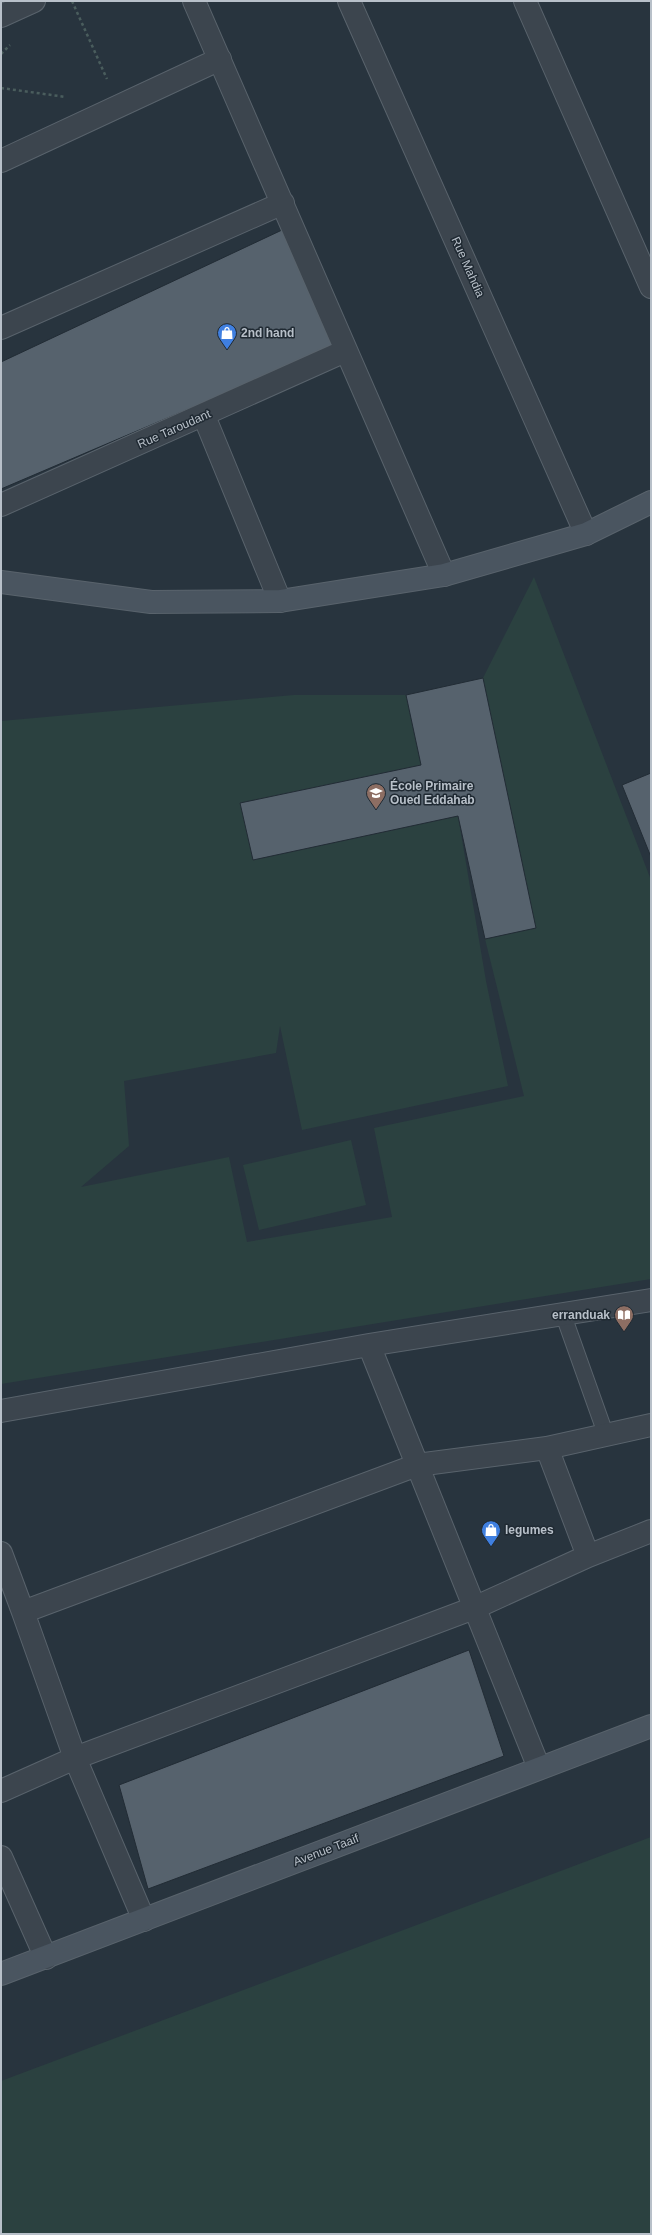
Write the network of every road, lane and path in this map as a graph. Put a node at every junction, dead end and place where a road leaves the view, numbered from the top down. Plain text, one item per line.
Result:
1 (34, 1) edge
2 (72, 1) edge
3 (349, 1) edge
4 (525, 1) edge
5 (196, 2) edge
6 (1, 16) edge
7 (220, 59) junction
8 (1, 88) edge
9 (72, 98) dead end
10 (119, 106) junction
11 (1, 161) edge
12 (283, 203) junction
13 (651, 287) edge
14 (1, 328) edge
15 (346, 351) junction
16 (204, 416) junction
17 (651, 502) edge
18 (1, 505) edge
19 (586, 534) junction
20 (444, 575) junction
21 (1, 582) edge
22 (280, 601) junction
23 (651, 1300) edge
24 (563, 1314) junction
25 (369, 1345) junction
26 (1, 1412) edge
27 (651, 1425) edge
28 (606, 1435) junction
29 (547, 1448) junction
30 (417, 1465) junction
31 (651, 1531) edge
32 (1, 1553) edge
33 (588, 1556) junction
34 (474, 1608) junction
35 (23, 1612) junction
36 (651, 1726) edge
37 (75, 1758) junction
38 (539, 1768) junction
39 (1, 1791) edge
40 (1, 1857) edge
41 (144, 1920) junction
42 (46, 1958) junction
43 (1, 1974) edge

1 - 6 street
2 - 10 path
3 - 19 street, Rue Mahdia
4 - 13 street
5 - 7 street
7 - 10 street
7 - 12 street
8 - 9 path
10 - 11 street
12 - 14 street
12 - 15 street
15 - 16 street, Rue Taroudant
15 - 20 street
16 - 18 street, Rue Taroudant
16 - 22 street
17 - 19 street
19 - 20 street
20 - 22 street
21 - 22 street
23 - 24 street
24 - 25 street
24 - 28 lane
25 - 26 street
25 - 30 street
27 - 28 street
28 - 29 street
29 - 30 street
29 - 33 street
30 - 34 street
30 - 35 street
31 - 33 street
32 - 35 street
33 - 34 street
34 - 37 street
34 - 38 street
35 - 37 street
36 - 38 street, Avenue Taaif
37 - 39 street
37 - 41 street
38 - 41 street, Avenue Taaif
40 - 42 street
41 - 42 street, Avenue Taaif
42 - 43 street, Avenue Taaif

